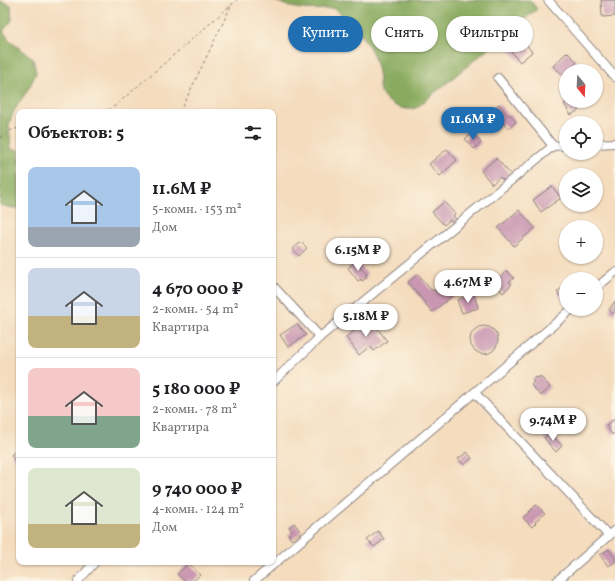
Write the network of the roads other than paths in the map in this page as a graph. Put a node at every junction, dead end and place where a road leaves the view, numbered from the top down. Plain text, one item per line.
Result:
1 (548, 0) edge
2 (615, 77) edge
3 (498, 78) dead end
4 (615, 143) edge
5 (603, 144) edge
6 (553, 146) junction
7 (559, 146) edge
8 (615, 272) edge
9 (603, 282) edge
10 (276, 289) edge
11 (564, 316) edge
12 (320, 337) junction
13 (276, 379) edge
14 (475, 393) junction
15 (612, 533) edge
16 (276, 562) edge
17 (92, 565) edge
18 (273, 565) edge
19 (78, 581) edge
20 (254, 581) edge
21 (557, 581) edge

1 - 2 street
3 - 6 street
4 - 5 street
6 - 7 street
6 - 12 street
8 - 9 street
10 - 12 street
11 - 14 street
12 - 13 street
14 - 15 street
14 - 16 street
15 - 21 street
17 - 19 street
18 - 20 street

